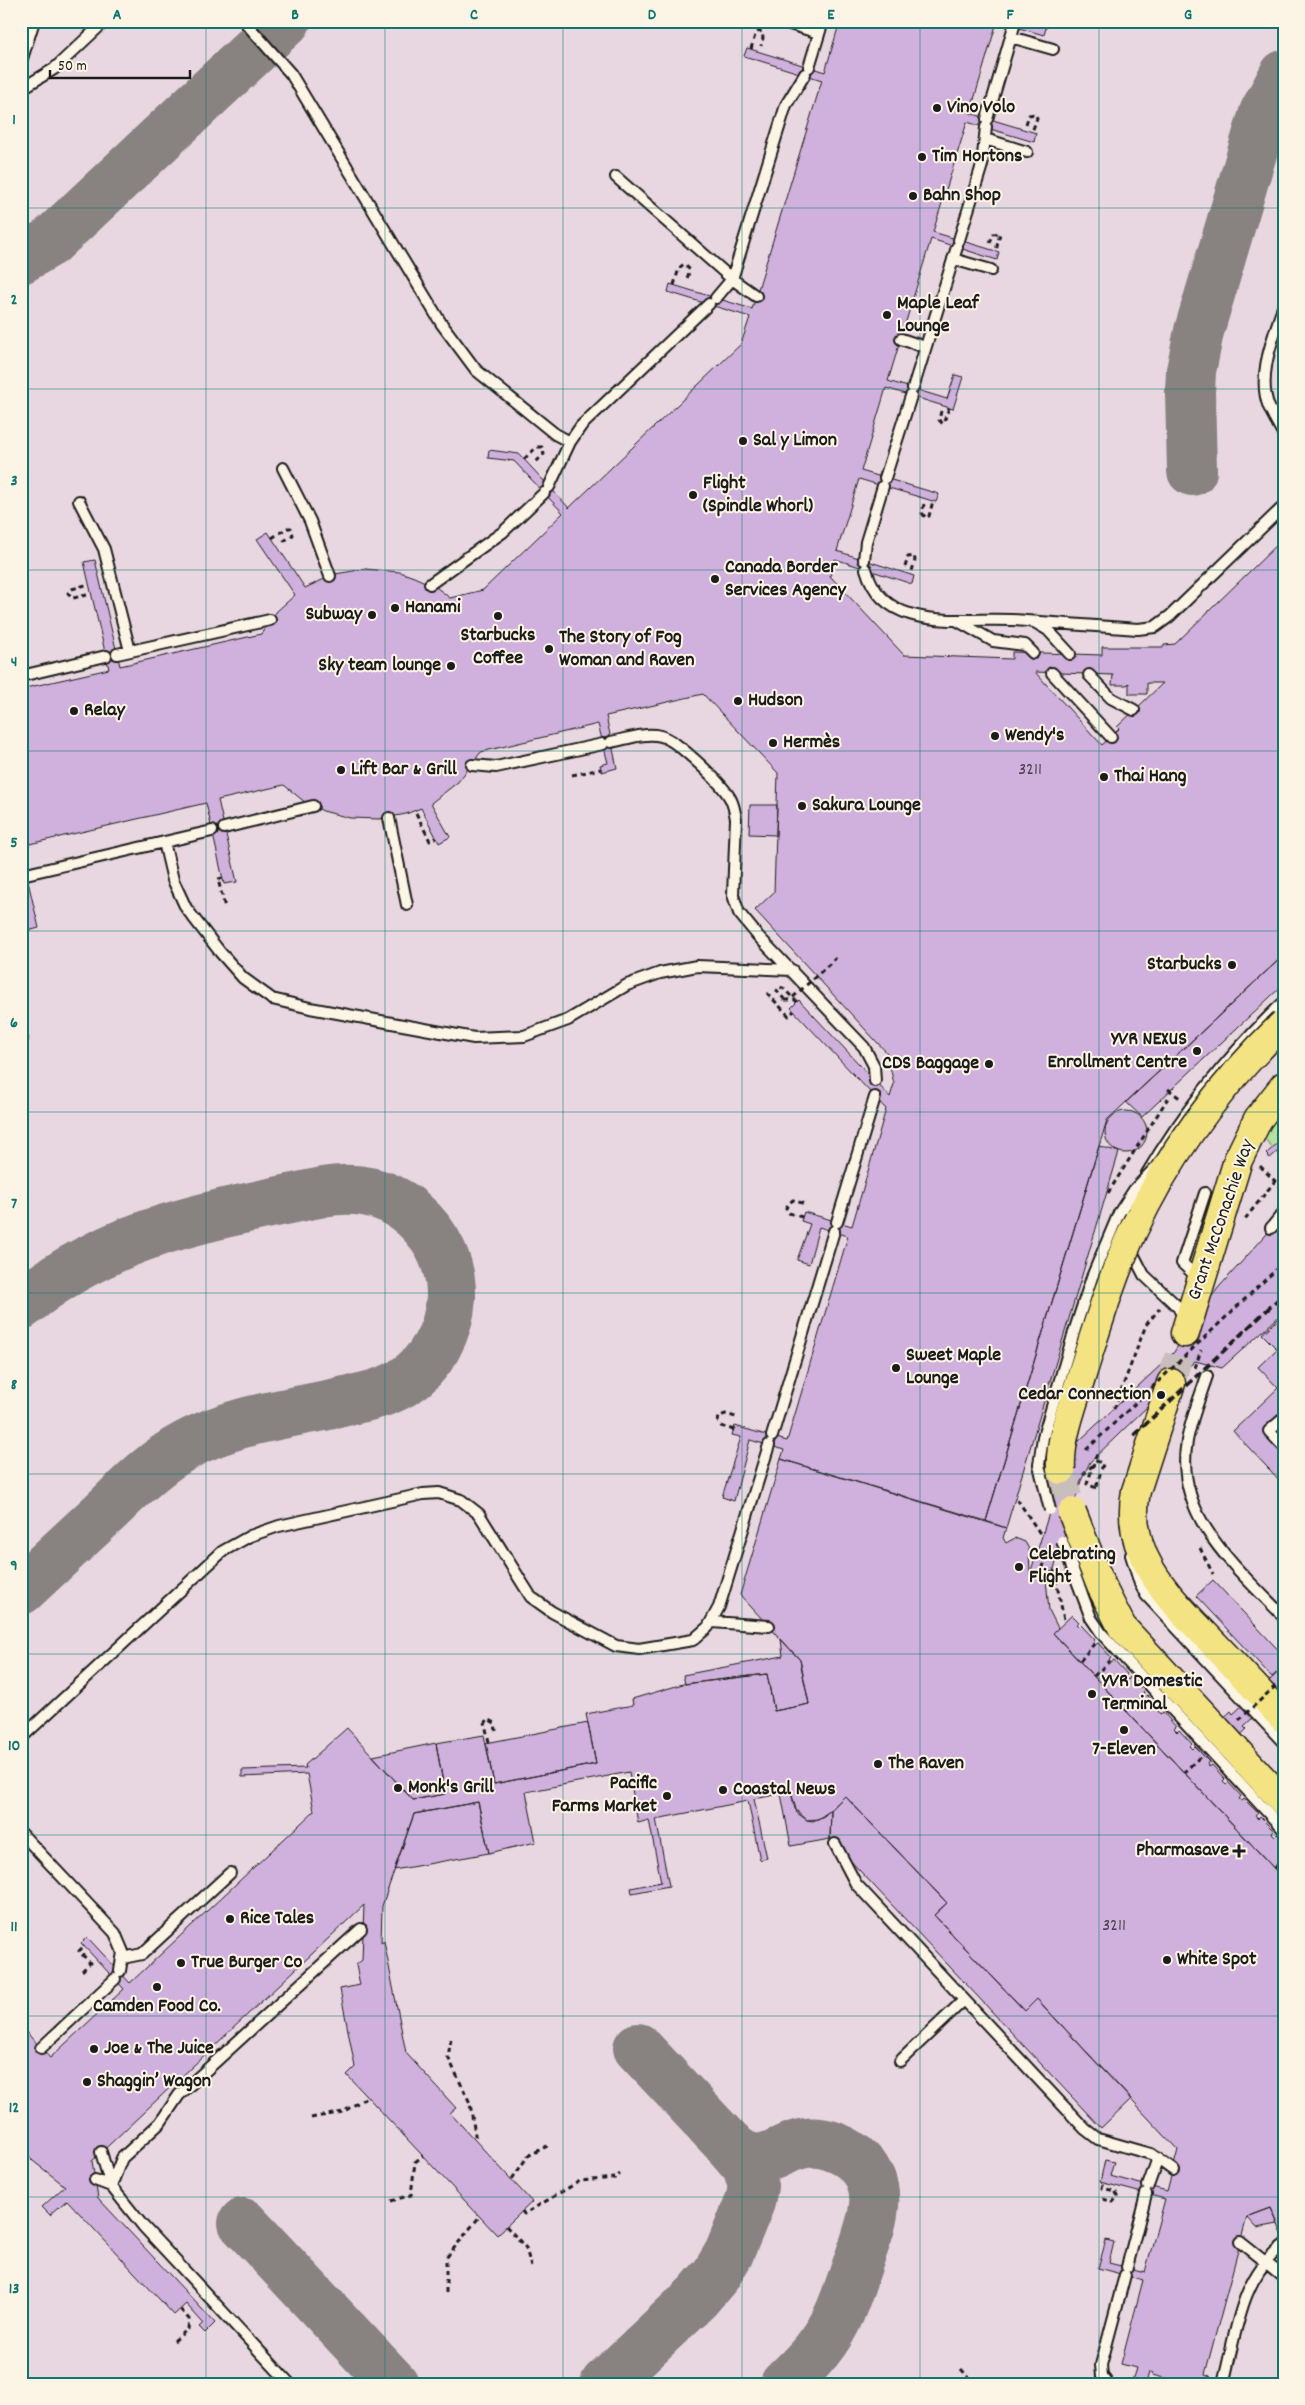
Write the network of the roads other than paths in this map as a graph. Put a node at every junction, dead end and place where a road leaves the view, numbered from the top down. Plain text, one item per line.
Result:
1 (30, 21) edge
2 (34, 21) edge
3 (105, 21) edge
4 (244, 21) edge
5 (780, 21) edge
6 (823, 21) edge
7 (1014, 26) dead end
8 (21, 28) edge
9 (819, 33) junction
10 (1011, 37) junction
11 (1053, 49) dead end
12 (21, 62) edge
13 (21, 89) edge
14 (986, 139) junction
15 (1027, 152) dead end
16 (616, 177) dead end
17 (953, 259) junction
18 (991, 270) dead end
19 (732, 279) junction
20 (756, 296) dead end
21 (1284, 304) edge
22 (901, 339) dead end
23 (925, 347) junction
24 (1284, 434) edge
25 (570, 442) junction
26 (283, 468) dead end
27 (79, 500) dead end
28 (1284, 506) edge
29 (330, 576) dead end
30 (430, 584) dead end
31 (955, 619) junction
32 (270, 620) dead end
33 (1026, 620) junction
34 (130, 651) junction
35 (1034, 653) dead end
36 (117, 654) dead end
37 (1070, 654) dead end
38 (106, 656) dead end
39 (1052, 673) dead end
40 (1089, 674) dead end
41 (21, 676) edge
42 (1134, 710) dead end
43 (1111, 737) dead end
44 (472, 765) dead end
45 (313, 806) dead end
46 (389, 818) dead end
47 (224, 828) dead end
48 (212, 831) dead end
49 (164, 842) junction
50 (26, 874) dead end
51 (407, 905) dead end
52 (792, 970) junction
53 (1284, 1002) edge
54 (1282, 1024) edge
55 (875, 1081) dead end
56 (1284, 1086) edge
57 (875, 1097) dead end
58 (1196, 1124) junction
59 (1205, 1193) dead end
60 (1284, 1212) edge
61 (1271, 1228) dead end
62 (1200, 1281) junction
63 (1185, 1333) joint
64 (1207, 1376) dead end
65 (1171, 1383) tunnel mouth
66 (1284, 1418) edge
67 (1284, 1447) edge
68 (1075, 1467) tunnel mouth
69 (1133, 1507) junction
70 (1061, 1511) joint
71 (1057, 1540) road end
72 (1284, 1617) edge
73 (712, 1622) junction
74 (769, 1626) dead end
75 (1284, 1719) edge
76 (21, 1738) edge
77 (1284, 1743) edge
78 (1284, 1802) edge
79 (1284, 1830) edge
80 (21, 1833) edge
81 (835, 1844) dead end
82 (230, 1874) dead end
83 (361, 1929) dead end
84 (123, 1958) junction
85 (964, 2000) junction
86 (41, 2048) dead end
87 (900, 2061) dead end
88 (101, 2152) dead end
89 (1158, 2158) junction
90 (1173, 2170) dead end
91 (95, 2180) dead end
92 (111, 2186) junction
93 (1240, 2242) dead end
94 (1284, 2245) edge
95 (1265, 2261) junction
96 (1284, 2277) edge
97 (290, 2384) edge
98 (1108, 2384) edge
99 (1223, 2384) edge

1 - 8 lane
2 - 12 lane
3 - 13 lane
4 - 25 lane
5 - 9 lane
6 - 9 lane
7 - 10 lane
9 - 19 lane
10 - 11 lane
10 - 14 lane
14 - 15 lane
14 - 17 lane
16 - 19 lane
17 - 18 lane
17 - 23 lane
19 - 20 lane
19 - 25 lane
21 - 24 lane
22 - 23 lane
23 - 31 lane
25 - 30 lane
26 - 29 lane
27 - 34 lane
28 - 33 lane
31 - 33 lane
31 - 35 lane
32 - 34 lane
33 - 37 lane
34 - 36 lane
38 - 41 lane
39 - 43 lane
40 - 42 lane
44 - 52 lane
45 - 47 lane
46 - 51 lane
48 - 49 lane
49 - 50 lane
49 - 52 lane
52 - 55 lane
53 - 63 lane
54 - 58 main road, bridge
56 - 62 main road, Grant McConachie Way
57 - 73 lane
58 - 68 main road, bridge
58 - 70 lane, bridge
59 - 62 lane
60 - 61 lane
62 - 63 main road, Grant McConachie Way
64 - 72 lane
65 - 69 main road
66 - 67 lane
69 - 75 main road
69 - 77 lane
70 - 78 main road, bridge
71 - 79 lane, bridge
73 - 74 lane
73 - 76 lane
80 - 84 lane
81 - 85 lane
82 - 84 lane
83 - 92 lane
84 - 86 lane
85 - 87 lane
85 - 89 lane
88 - 92 lane
89 - 90 lane
89 - 98 lane
91 - 92 lane
92 - 97 lane
93 - 95 lane
94 - 95 lane
95 - 96 lane
95 - 99 lane

